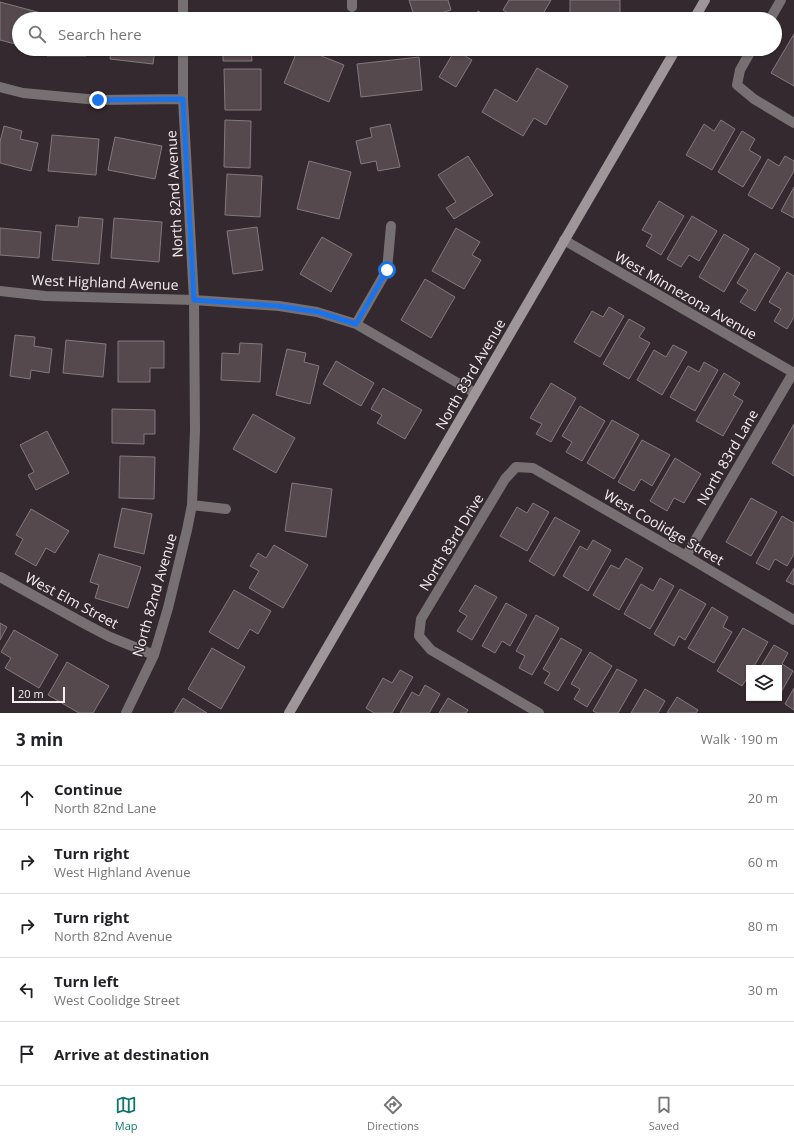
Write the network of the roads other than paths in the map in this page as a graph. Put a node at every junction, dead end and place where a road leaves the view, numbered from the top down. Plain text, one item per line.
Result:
1 (183, 0) edge
2 (705, 0) edge
3 (781, 0) edge
4 (183, 12) edge
5 (698, 12) edge
6 (774, 12) edge
7 (183, 56) edge
8 (672, 56) edge
9 (748, 56) edge
10 (0, 87) edge
11 (183, 99) junction
12 (794, 123) edge
13 (391, 226) dead end
14 (564, 240) junction
15 (0, 290) edge
16 (194, 300) junction
17 (356, 324) junction
18 (793, 373) edge
19 (475, 393) junction
20 (516, 467) joint
21 (192, 504) junction
22 (226, 510) dead end
23 (686, 556) junction
24 (0, 577) edge
25 (794, 620) edge
26 (154, 655) junction
27 (126, 713) edge
28 (289, 713) edge
29 (539, 713) edge

1 - 4 street
2 - 5 main road
3 - 6 street
7 - 11 street, North 82nd Avenue
8 - 14 main road, North 83rd Avenue
9 - 12 street
10 - 11 street
11 - 16 street, North 82nd Avenue
13 - 17 street
14 - 18 street, West Minnezona Avenue
14 - 19 main road, North 83rd Avenue
15 - 16 street, West Highland Avenue
16 - 17 street, West Highland Avenue
16 - 21 street, North 82nd Avenue
17 - 19 street, West Highland Avenue
18 - 23 street, North 83rd Lane
19 - 28 main road, North 83rd Avenue
20 - 23 street, West Coolidge Street
20 - 29 street, North 83rd Drive
21 - 22 street
21 - 26 street, North 82nd Avenue
23 - 25 street, West Coolidge Street
24 - 26 street, West Elm Street
26 - 27 street, North 82nd Avenue

